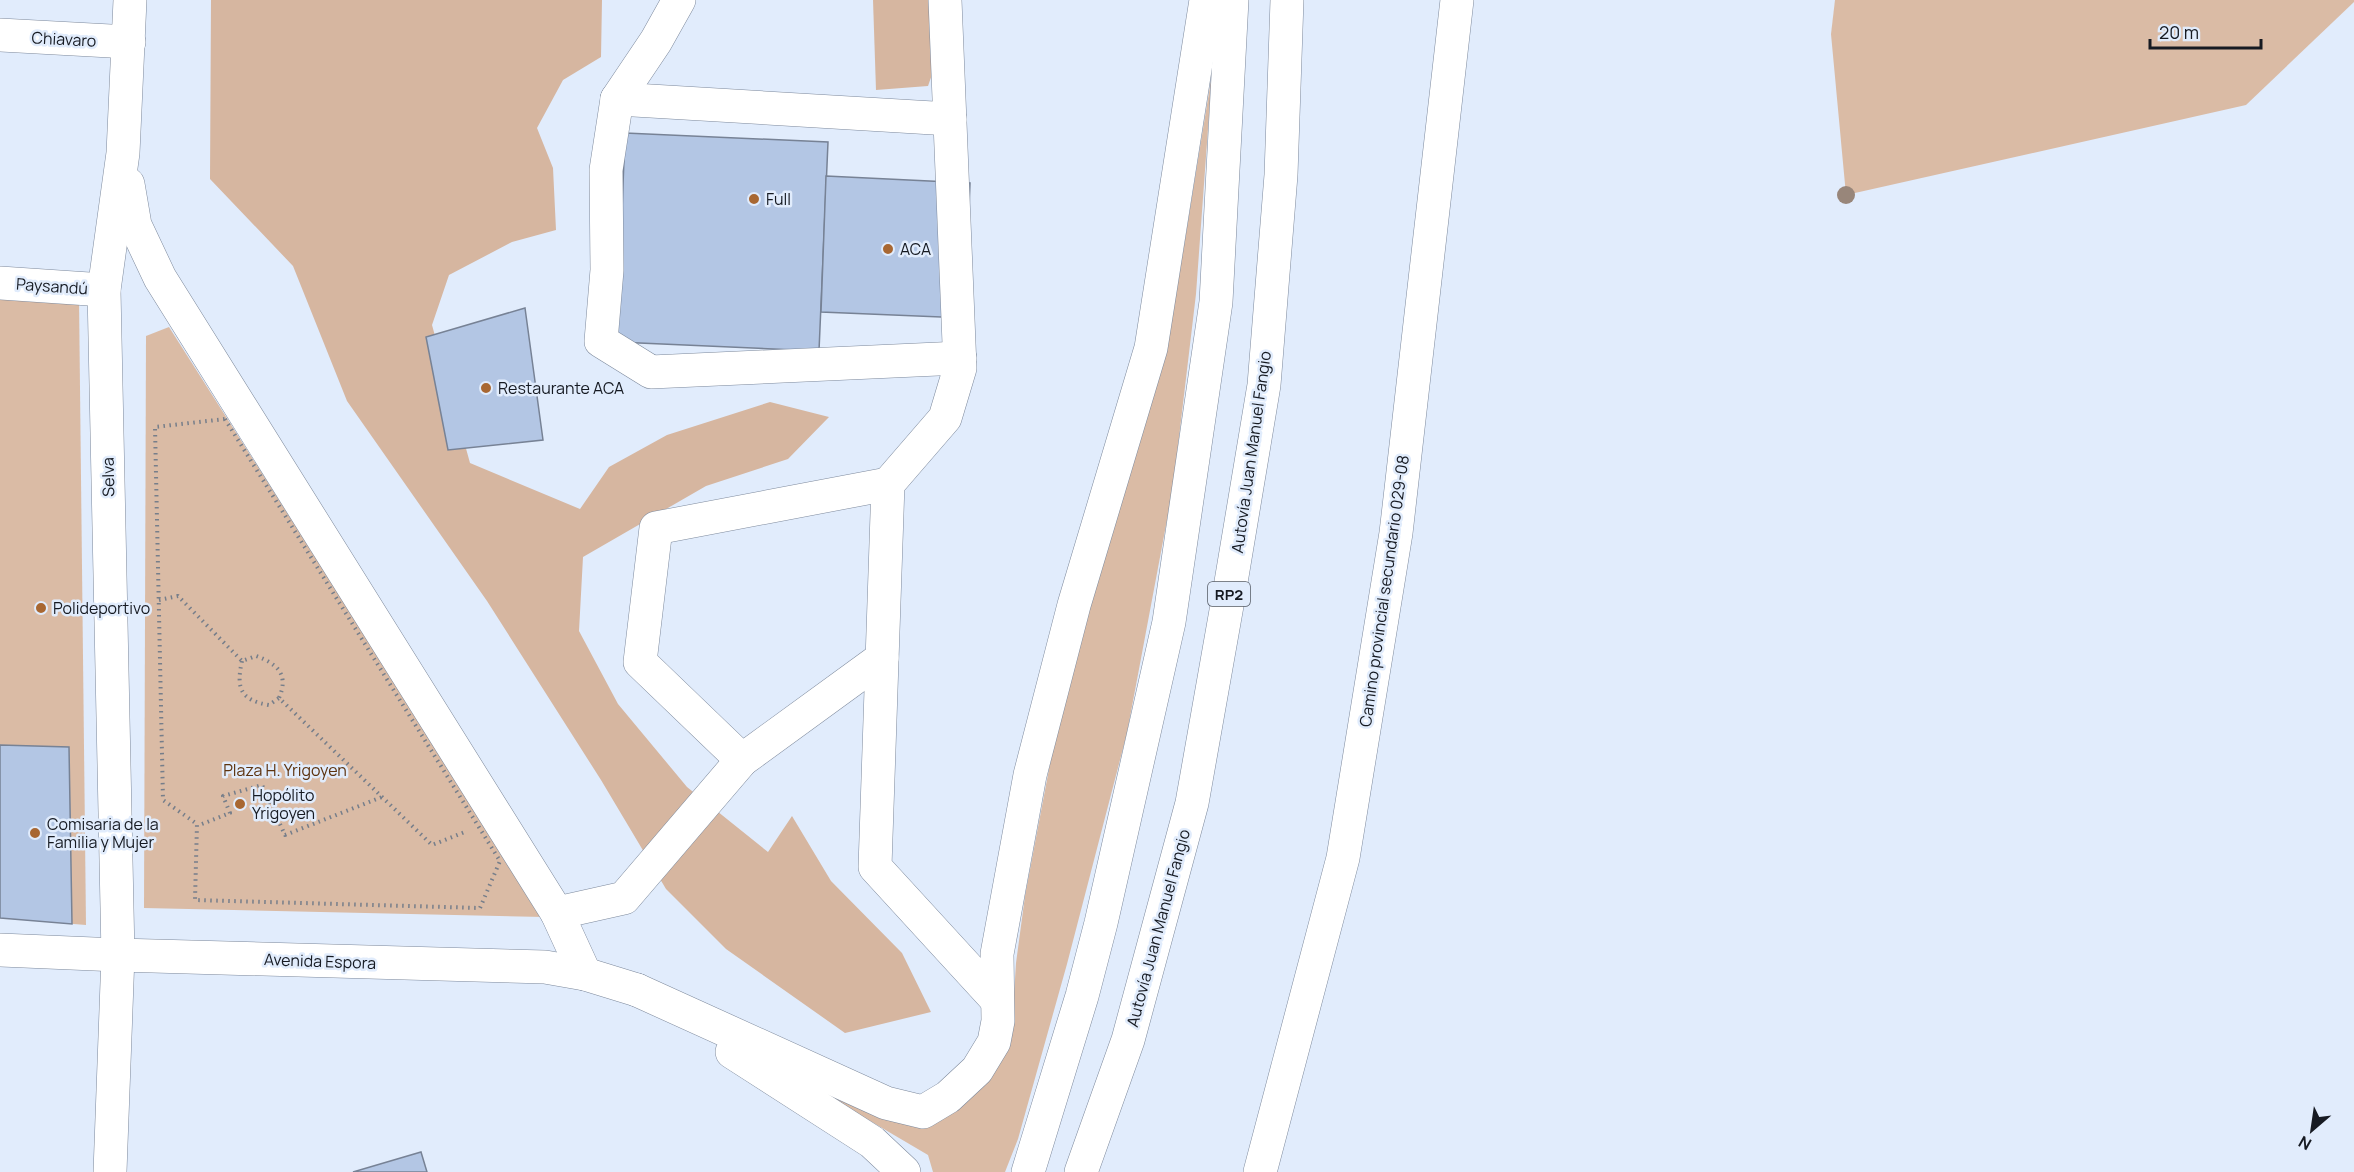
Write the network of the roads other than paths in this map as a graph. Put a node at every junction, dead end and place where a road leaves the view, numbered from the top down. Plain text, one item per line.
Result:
1 (130, 0) edge
2 (679, 0) edge
3 (945, 0) edge
4 (1206, 0) edge
5 (1233, 0) edge
6 (1287, 0) edge
7 (1310, 0) edge
8 (1457, 0) edge
9 (0, 35) edge
10 (129, 42) junction
11 (617, 99) junction
12 (950, 119) junction
13 (123, 153) junction
14 (1281, 174) junction
15 (0, 283) edge
16 (104, 290) junction
17 (960, 358) junction
18 (888, 484) junction
19 (882, 658) junction
20 (742, 760) junction
21 (557, 913) junction
22 (0, 950) edge
23 (118, 956) junction
24 (585, 974) junction
25 (638, 990) junction
26 (996, 999) junction
27 (110, 1172) edge
28 (904, 1172) edge
29 (1028, 1172) edge
30 (1081, 1172) edge
31 (1260, 1172) edge

1 - 10 main road, Selva
2 - 11 main road
3 - 12 main road
4 - 26 main road
5 - 29 main road
6 - 14 main road, Autovía Juan Manuel Fangio / RP2
7 - 14 main road
8 - 31 main road, Camino provincial secundario 029-08
9 - 10 main road, Chiavaro
10 - 13 main road, Selva
11 - 12 main road
11 - 17 main road
12 - 17 main road
13 - 16 main road, Selva
13 - 21 main road
14 - 30 main road, Autovía Juan Manuel Fangio / RP2
15 - 16 main road, Paysandú
16 - 23 main road, Selva
17 - 18 main road
18 - 19 main road
18 - 20 main road
19 - 20 main road
19 - 26 main road
20 - 21 main road
21 - 24 main road
22 - 23 main road, Avenida Espora
23 - 24 main road, Avenida Espora
23 - 27 main road, Selva
24 - 25 main road, Avenida Espora
25 - 26 main road
25 - 28 main road

